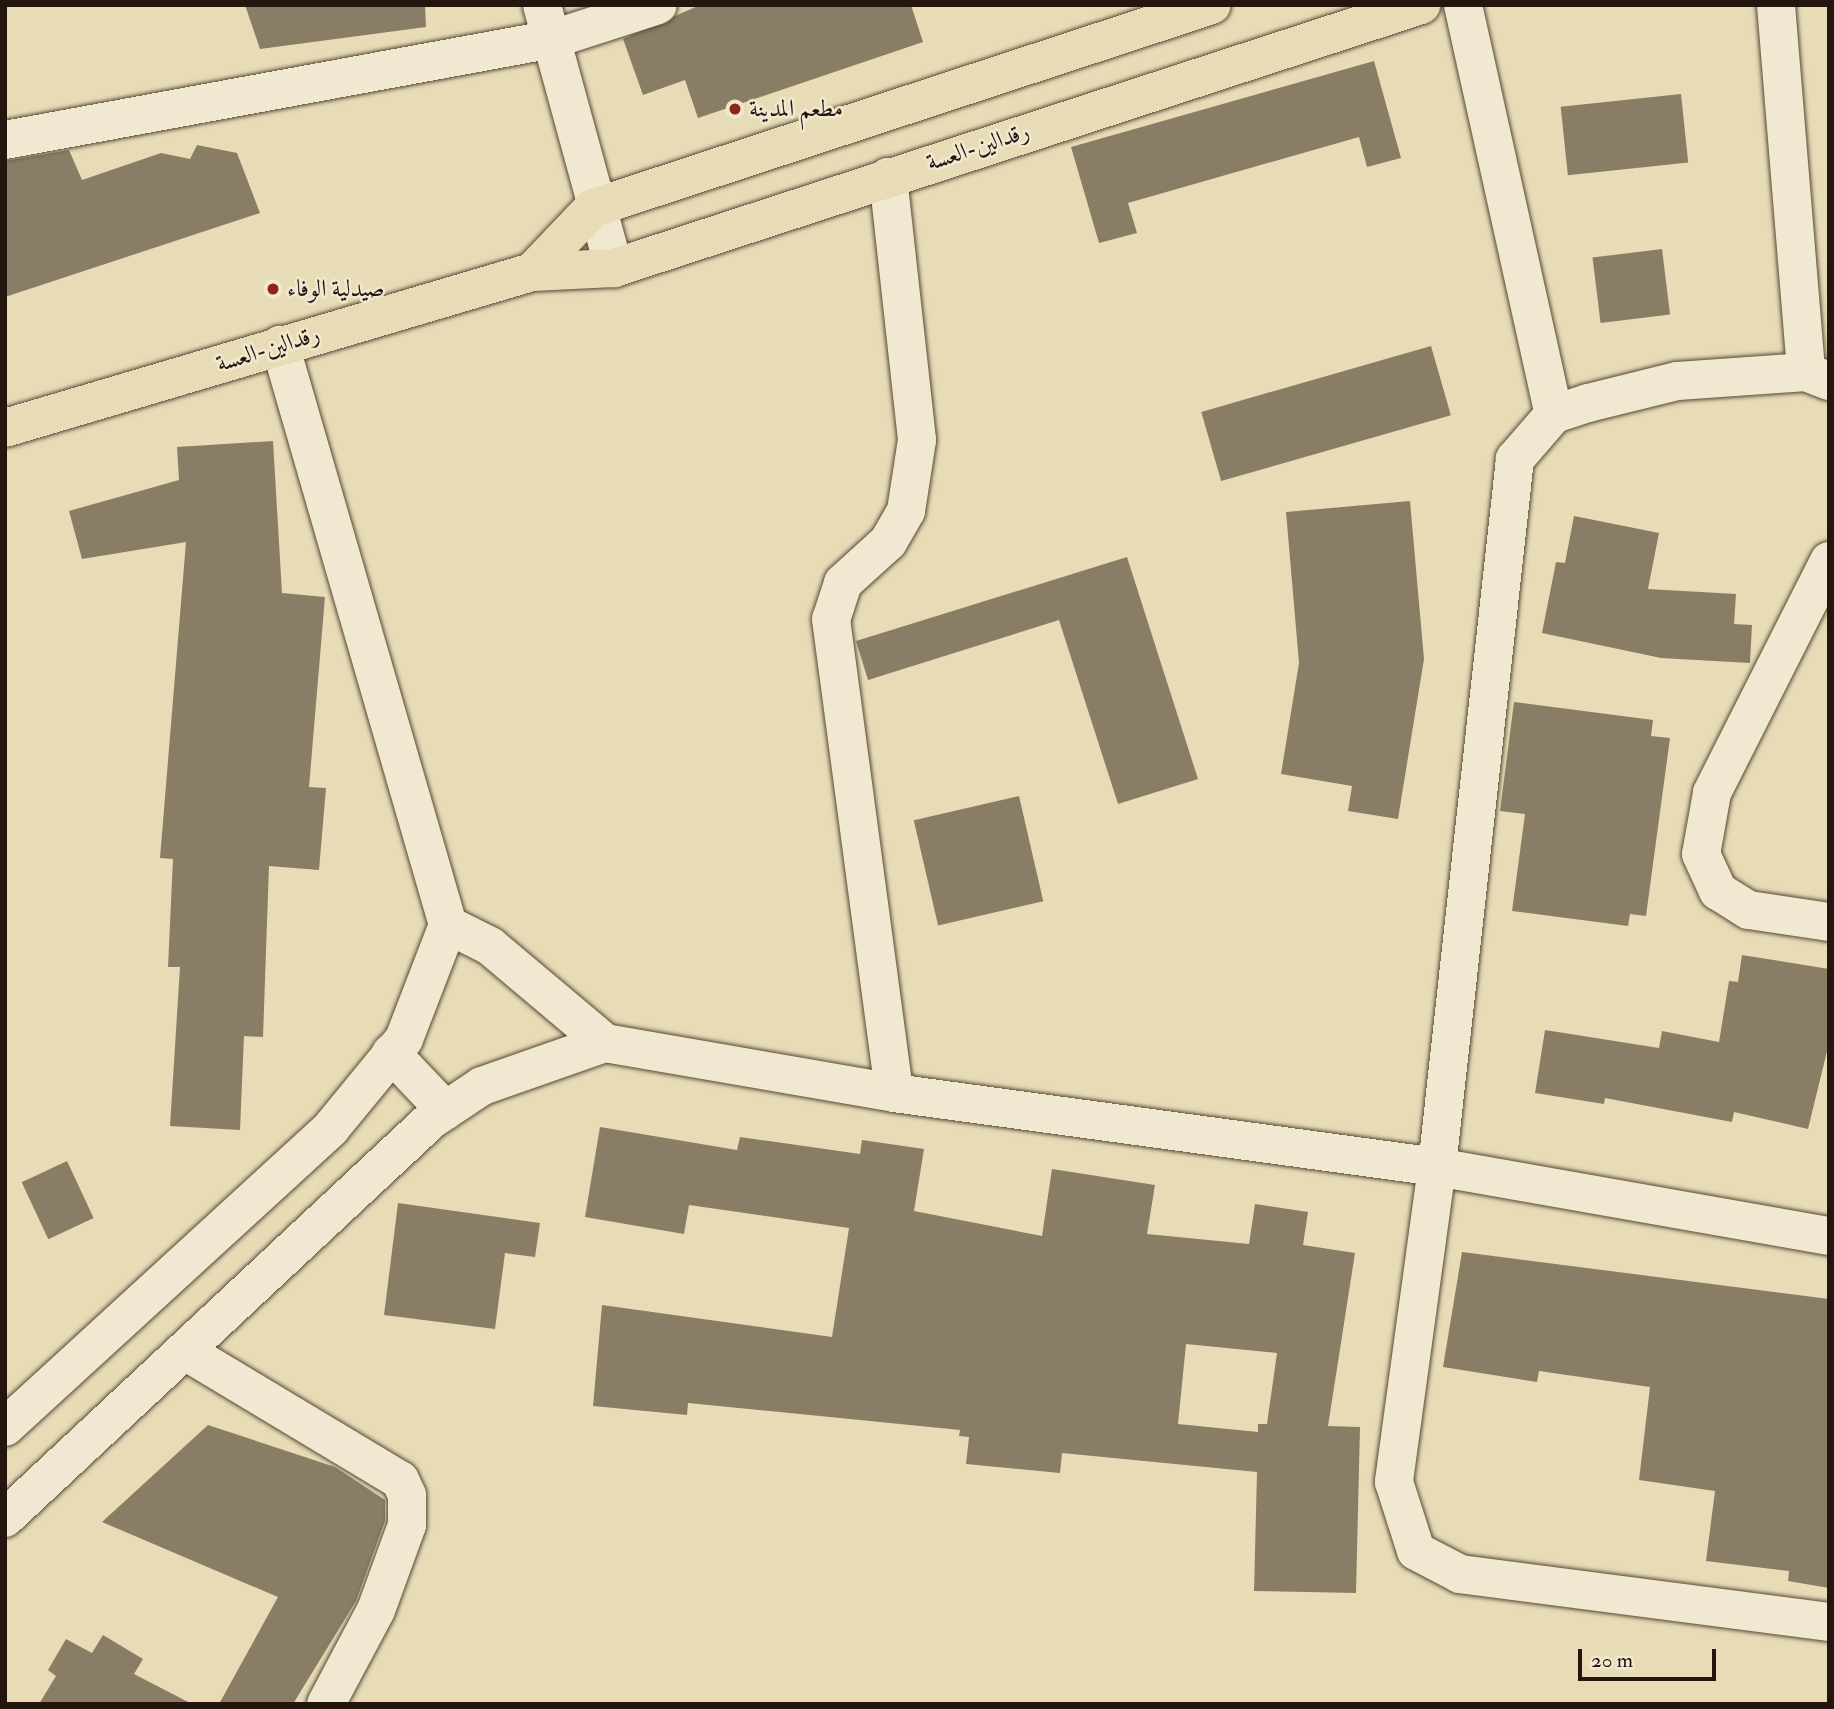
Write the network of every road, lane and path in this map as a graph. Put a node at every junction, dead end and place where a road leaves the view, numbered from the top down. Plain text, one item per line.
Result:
1 (658, 5) edge
2 (1212, 5) edge
3 (1421, 5) edge
4 (1463, 5) edge
5 (1776, 5) edge
6 (548, 22) edge
7 (5, 140) edge
8 (888, 177) junction
9 (593, 208) junction
10 (614, 268) junction
11 (533, 272) junction
12 (281, 345) junction
13 (1817, 377) edge
14 (1553, 414) junction
15 (5, 428) edge
16 (1829, 561) edge
17 (1829, 922) edge
18 (448, 925) junction
19 (605, 1043) junction
20 (391, 1053) junction
21 (894, 1093) junction
22 (445, 1110) junction
23 (1437, 1167) junction
24 (1829, 1237) edge
25 (186, 1351) junction
26 (5, 1427) edge
27 (5, 1518) edge
28 (1829, 1622) edge
29 (326, 1704) edge

1 - 6 street
2 - 9 main road
3 - 8 main road, رقدالين-العسة
4 - 14 street
5 - 13 street
6 - 7 street
6 - 9 street
8 - 10 main road, رقدالين-العسة
8 - 21 street
9 - 10 street
9 - 11 main road
10 - 11 main road, رقدالين-العسة
11 - 12 main road, رقدالين-العسة
12 - 15 main road, رقدالين-العسة
12 - 18 street
13 - 14 street
14 - 23 street
16 - 17 street
18 - 19 street
18 - 20 street
19 - 21 street
19 - 22 street
20 - 22 street
20 - 26 street
21 - 23 street
22 - 25 street
23 - 24 street
23 - 28 street
25 - 27 street
25 - 29 street

